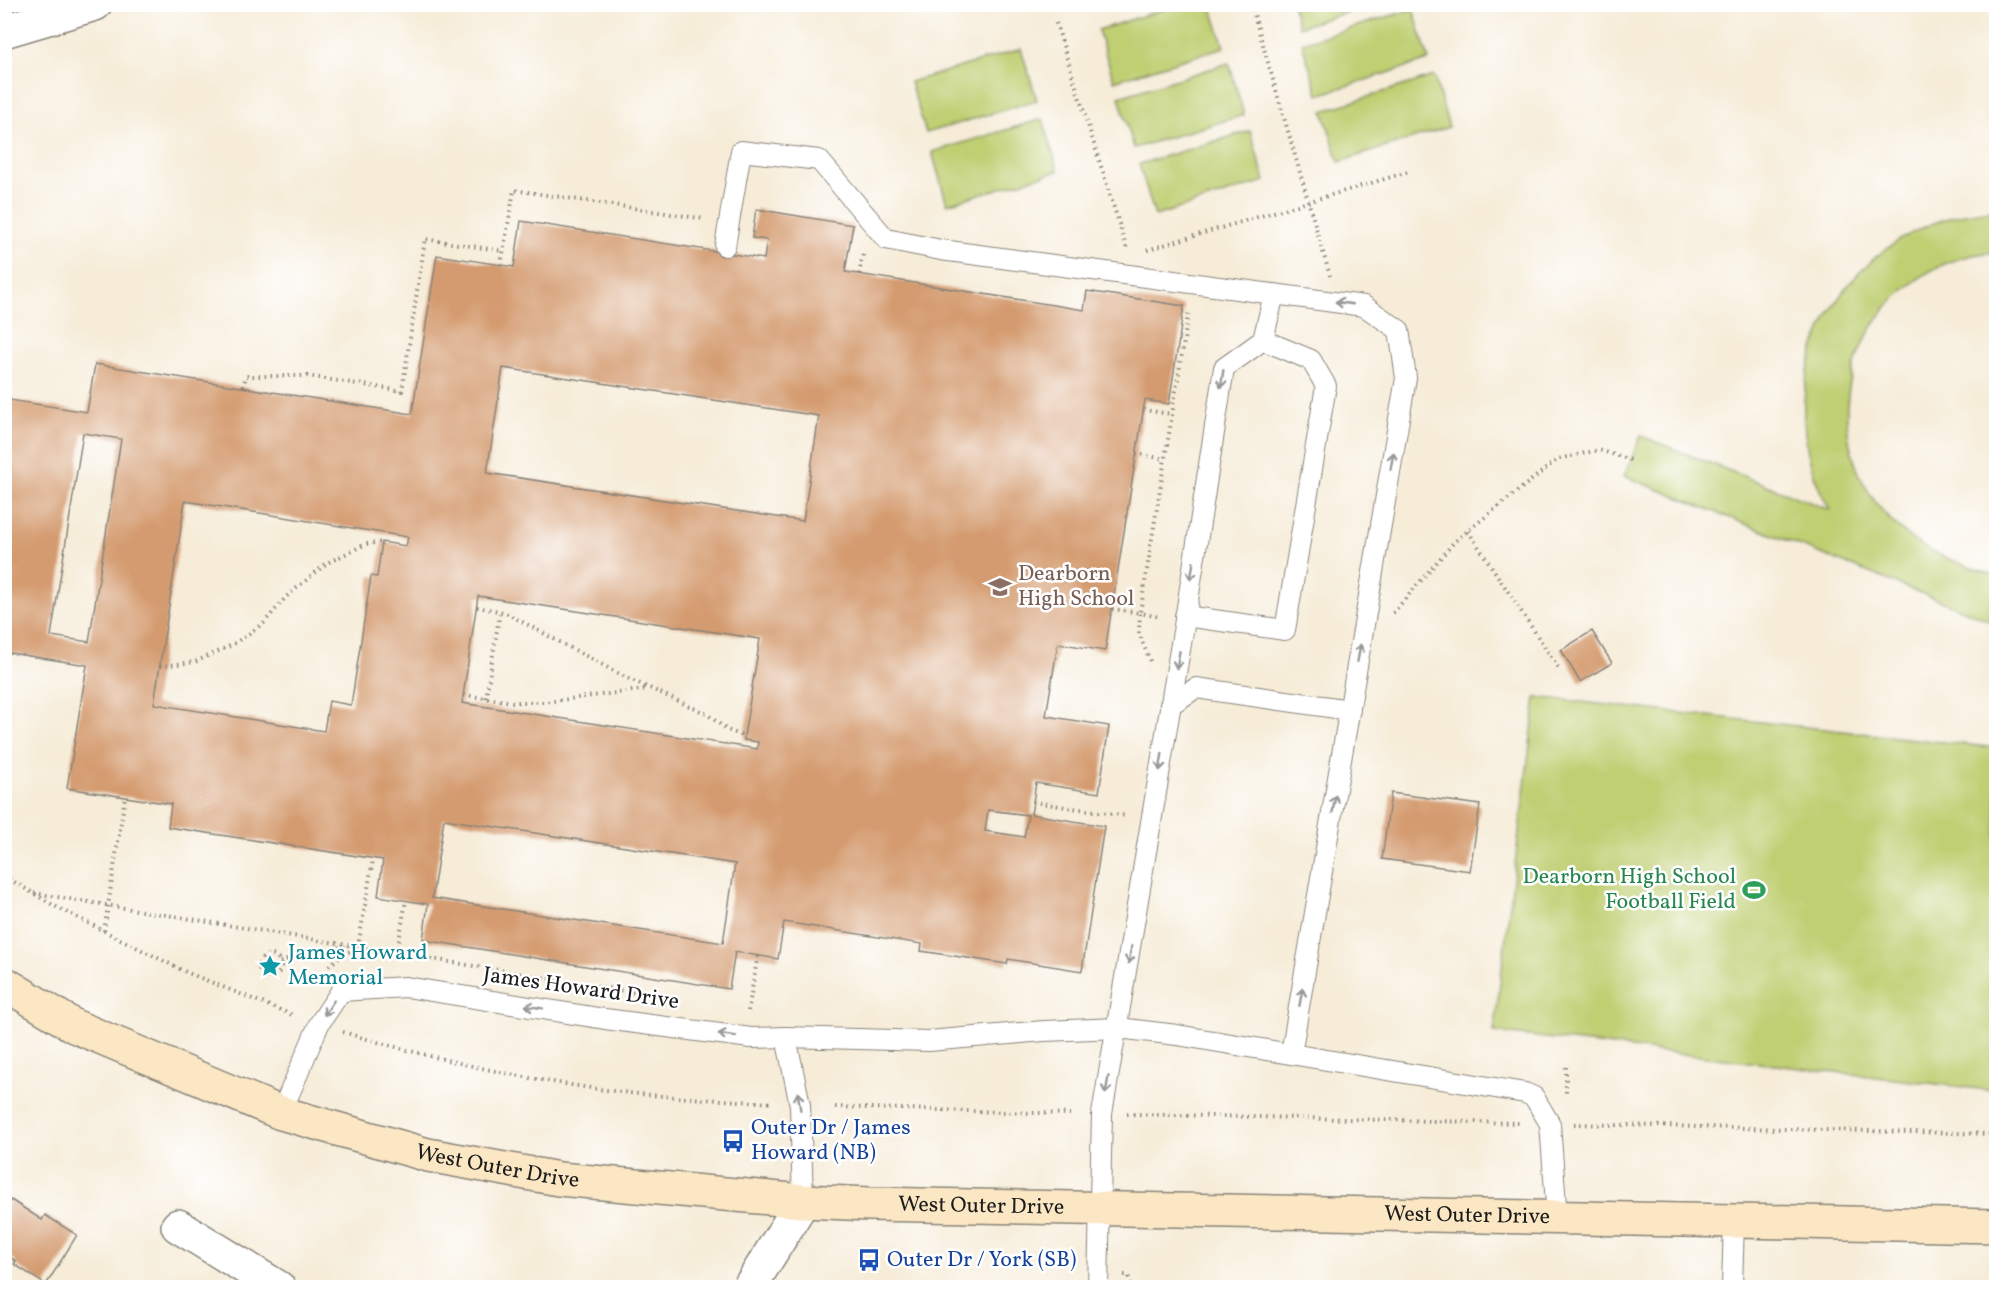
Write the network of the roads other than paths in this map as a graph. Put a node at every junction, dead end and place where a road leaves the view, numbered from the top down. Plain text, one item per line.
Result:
1 (95, 4) edge
2 (4, 31) edge
3 (725, 246) dead end
4 (1274, 294) junction
5 (1263, 340) junction
6 (1185, 616) junction
7 (1170, 705) junction
8 (1350, 711) junction
9 (4, 983) edge
10 (1118, 1028) junction
11 (786, 1037) junction
12 (1291, 1054) junction
13 (281, 1113) junction
14 (803, 1201) junction
15 (1099, 1209) junction
16 (1557, 1218) junction
17 (1734, 1221) junction
18 (178, 1226) dead end
19 (1996, 1226) edge
20 (279, 1287) edge
21 (749, 1287) edge
22 (1098, 1287) edge
23 (1732, 1287) edge

1 - 2 street
3 - 4 lane
4 - 5 lane
8 -> 4 lane
5 -> 6 lane
5 - 6 lane
6 -> 7 lane
7 - 8 lane
7 -> 10 lane
12 -> 8 lane
9 - 13 main road, West Outer Drive
10 - 11 lane
10 - 12 lane
10 -> 15 lane
11 -> 13 lane, James Howard Drive
14 -> 11 lane
12 - 16 lane
13 - 14 main road, West Outer Drive
14 - 15 main road, West Outer Drive
14 - 21 street
15 - 16 main road, West Outer Drive
15 - 22 lane
16 - 17 main road, West Outer Drive
17 - 19 main road, West Outer Drive
17 - 23 lane
18 - 20 street

